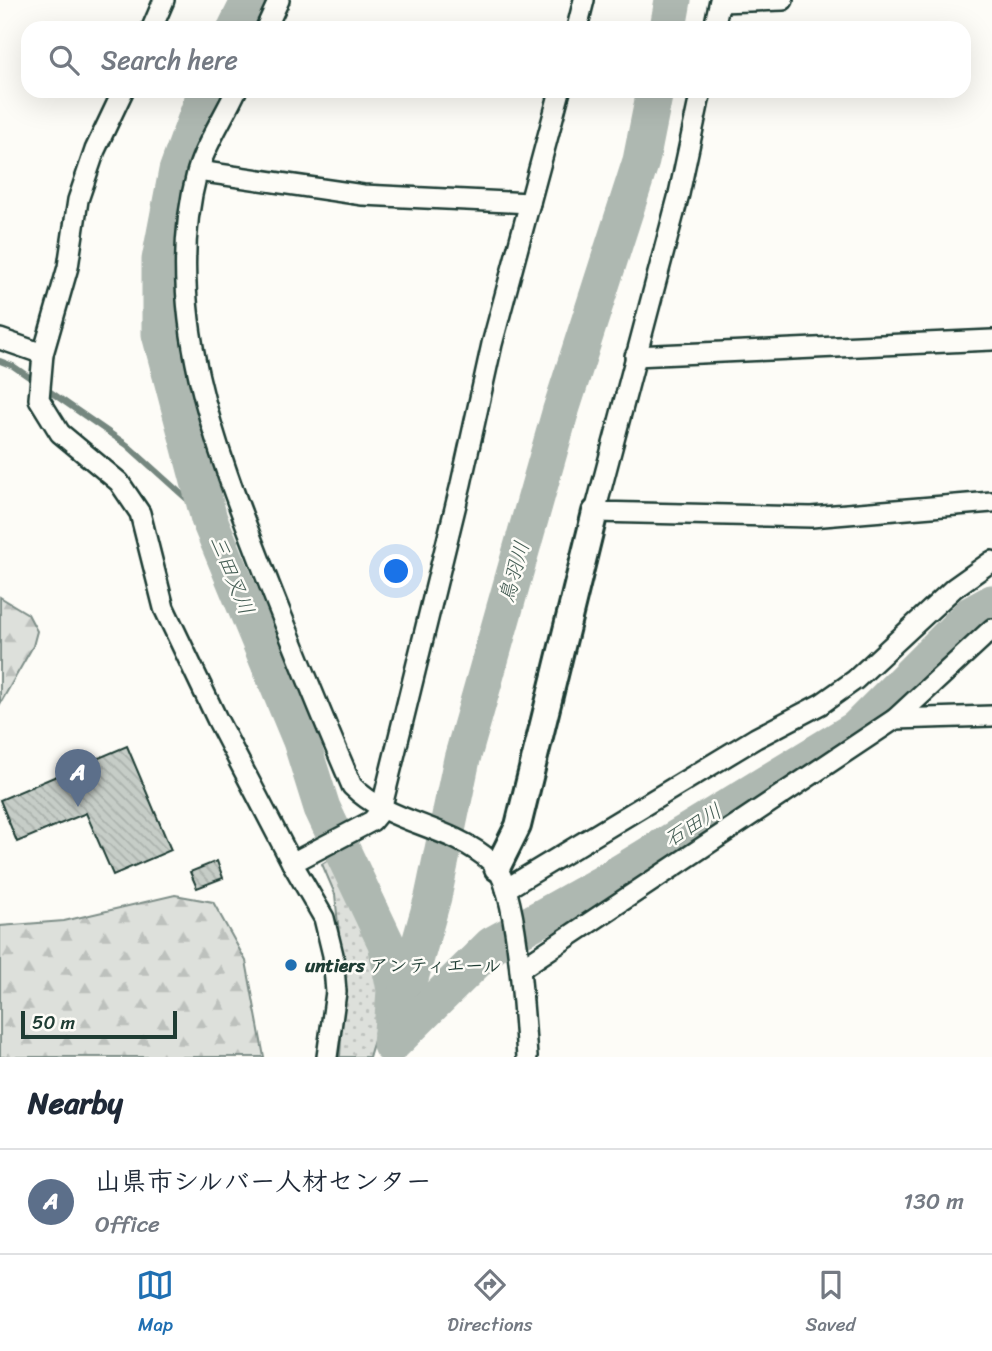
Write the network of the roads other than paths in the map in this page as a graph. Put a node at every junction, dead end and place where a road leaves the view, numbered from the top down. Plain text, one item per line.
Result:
1 (164, 0) edge
2 (279, 0) edge
3 (584, 0) edge
4 (783, 0) edge
5 (720, 1) edge
6 (155, 21) edge
7 (269, 21) edge
8 (579, 21) edge
9 (716, 21) edge
10 (120, 98) edge
11 (233, 98) edge
12 (559, 98) edge
13 (700, 98) edge
14 (198, 171) junction
15 (530, 203) junction
16 (0, 339) edge
17 (992, 340) edge
18 (635, 356) junction
19 (41, 364) junction
20 (992, 502) edge
21 (595, 512) junction
22 (992, 561) edge
23 (992, 629) edge
24 (992, 716) edge
25 (895, 719) junction
26 (376, 815) junction
27 (297, 860) junction
28 (500, 878) junction
29 (519, 963) junction
30 (327, 1057) edge
31 (527, 1057) edge

1 - 6 street
2 - 7 street
3 - 8 street
4 - 5 street
5 - 9 street
10 - 19 street
11 - 14 street
12 - 15 street
13 - 18 street
14 - 15 street
14 - 26 street
15 - 26 street
16 - 19 street
17 - 18 street
18 - 21 street
19 - 27 street
20 - 21 street
21 - 28 street
22 - 28 street
23 - 25 street
24 - 25 street
25 - 29 street
26 - 27 street
26 - 28 street
27 - 30 street
28 - 29 street
29 - 31 street

